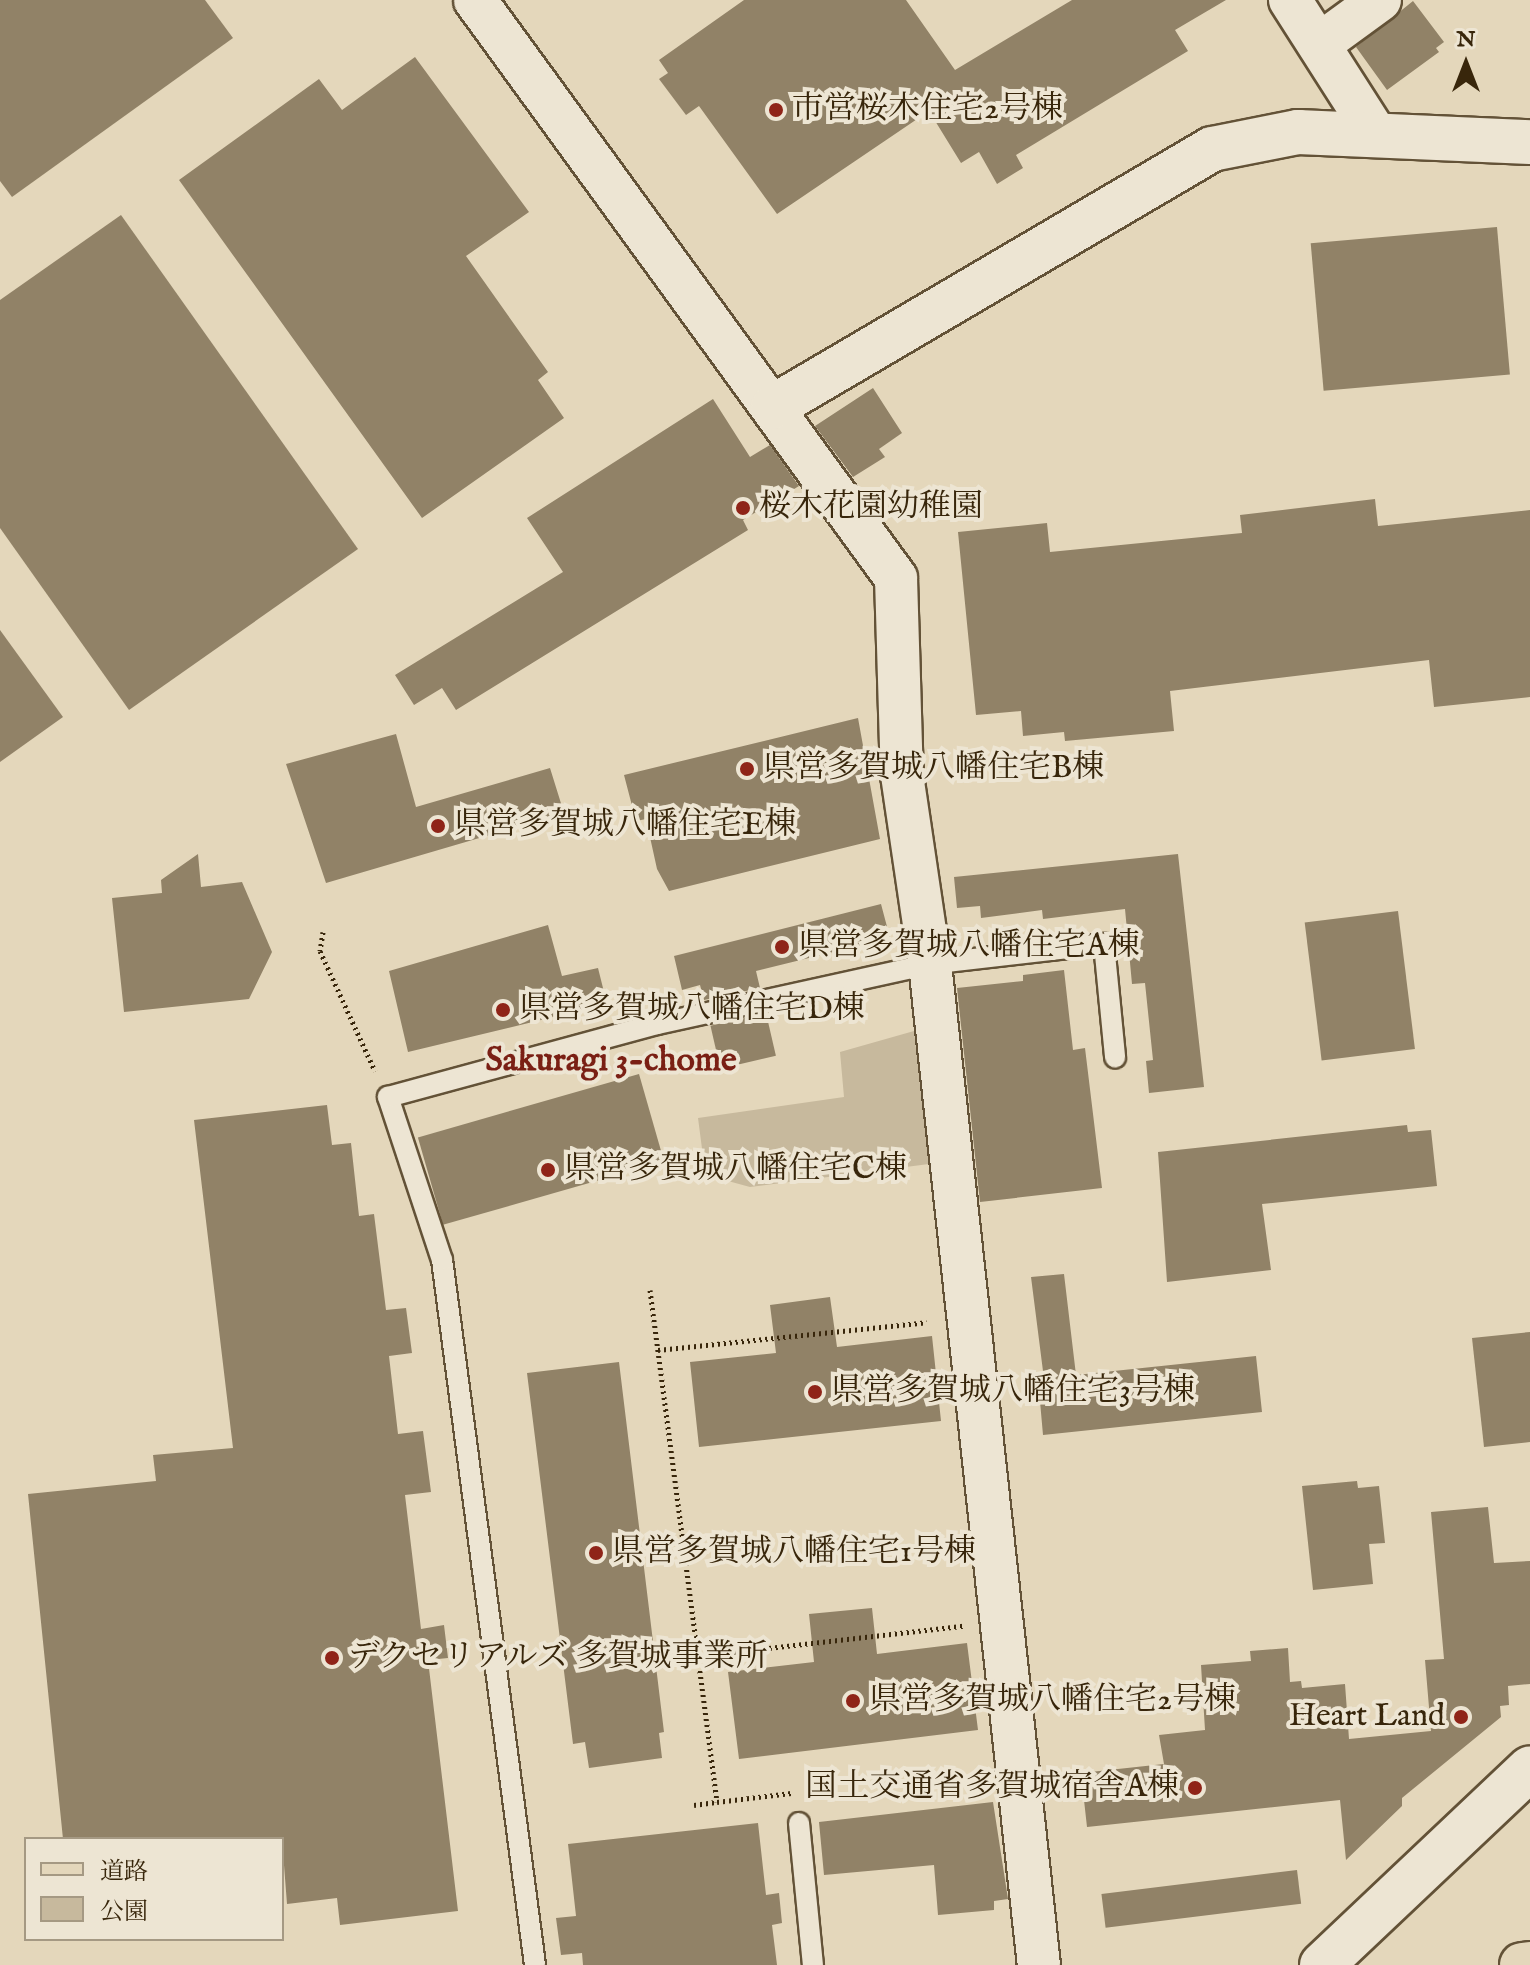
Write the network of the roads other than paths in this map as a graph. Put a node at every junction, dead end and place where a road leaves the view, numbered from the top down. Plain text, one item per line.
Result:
1 (475, 0) edge
2 (1290, 0) edge
3 (1380, 0) edge
4 (1321, 43) junction
5 (1375, 133) junction
6 (1530, 142) edge
7 (773, 407) junction
8 (930, 964) junction
9 (1115, 1057) dead end
10 (1530, 1768) edge
11 (799, 1823) road end
12 (1530, 1964) edge
13 (535, 1965) edge
14 (813, 1965) edge
15 (1039, 1965) edge
16 (1322, 1965) edge
17 (1522, 1965) edge

1 - 7 street
2 - 4 street
3 - 4 street
4 - 5 street
5 - 6 street
5 - 7 street
7 - 8 street
8 - 9 lane
8 - 13 lane
8 - 15 street
10 - 16 street
11 - 14 lane
12 - 17 main road

